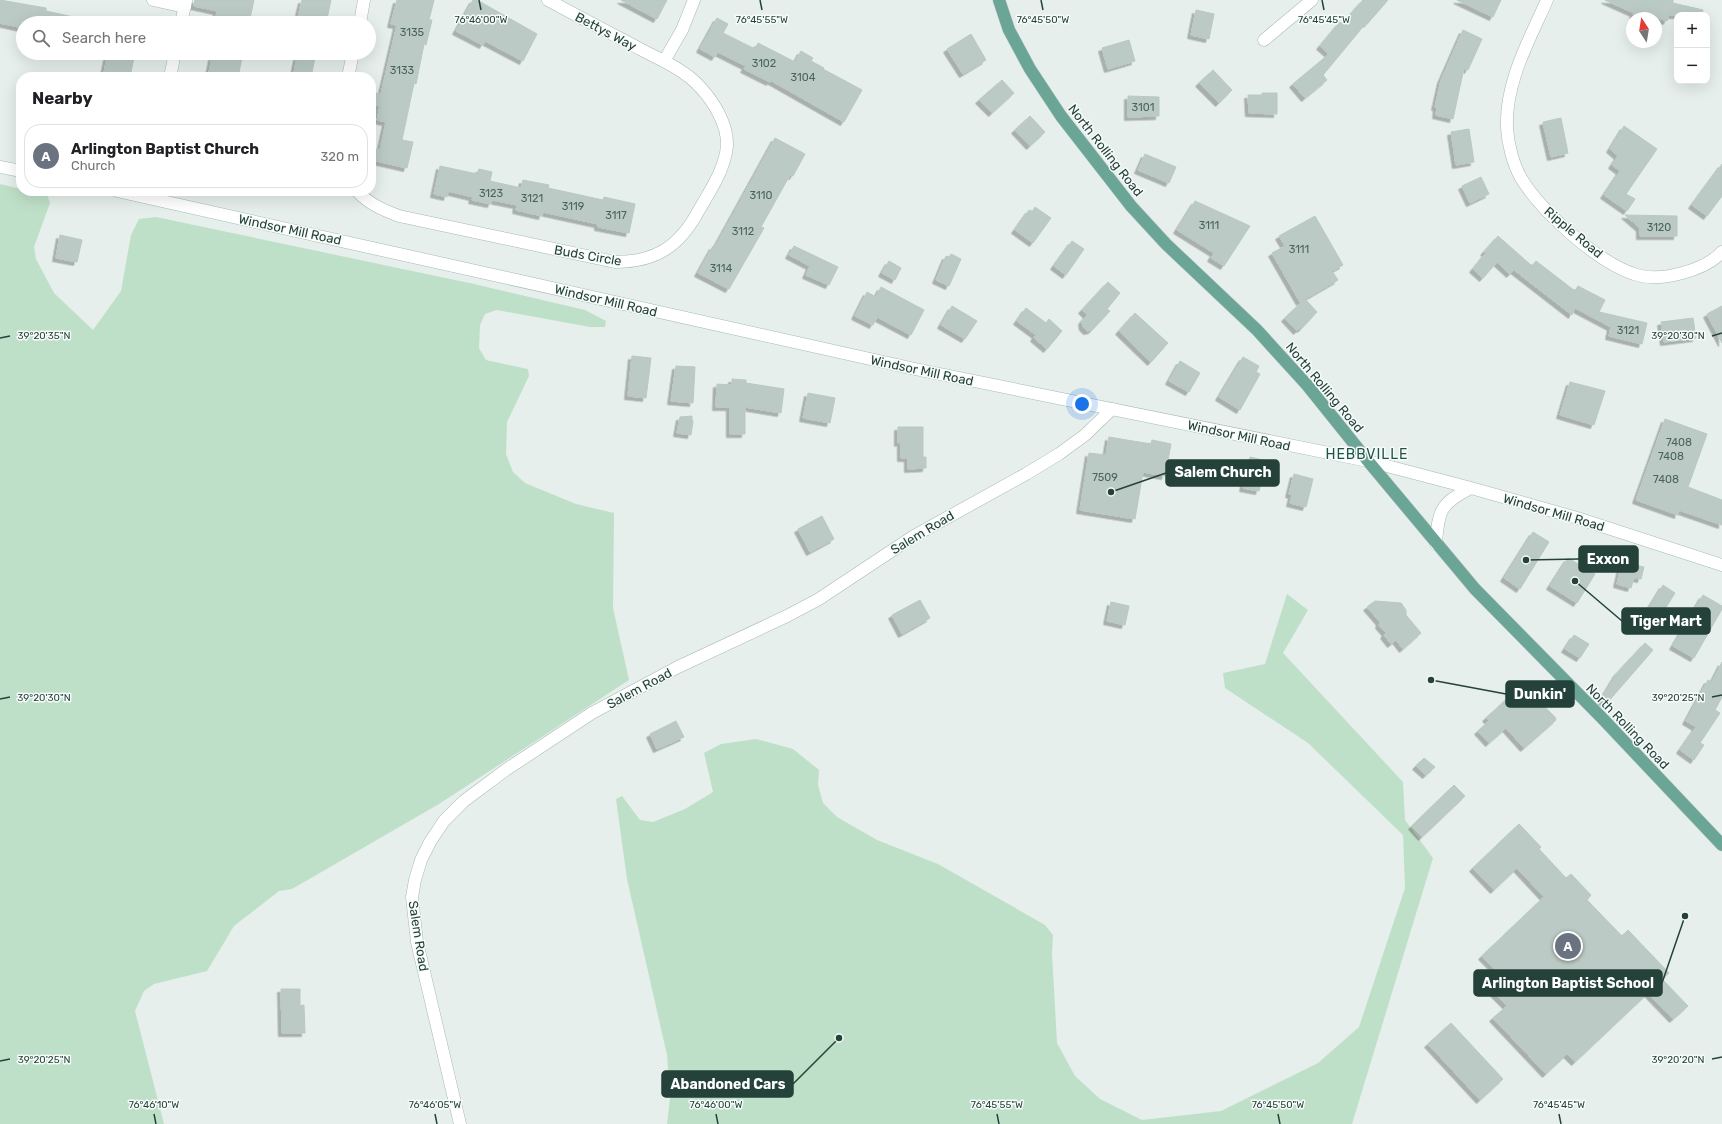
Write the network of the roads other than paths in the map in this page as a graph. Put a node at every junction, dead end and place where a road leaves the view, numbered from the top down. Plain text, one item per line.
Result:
1 (153, 0) edge
2 (364, 0) edge
3 (548, 0) edge
4 (694, 0) edge
5 (998, 0) edge
6 (1312, 0) edge
7 (1547, 0) edge
8 (186, 4) edge
9 (183, 16) edge
10 (361, 16) edge
11 (1264, 40) dead end
12 (174, 60) edge
13 (352, 60) edge
14 (664, 61) junction
15 (171, 72) edge
16 (349, 72) edge
17 (0, 167) edge
18 (16, 170) edge
19 (154, 196) edge
20 (362, 196) edge
21 (1722, 252) edge
22 (1112, 408) junction
23 (1368, 461) junction
24 (1471, 488) junction
25 (1436, 544) junction
26 (1722, 565) edge
27 (1722, 845) edge
28 (460, 1124) edge

1 - 8 street
2 - 10 street
3 - 14 street, Bettys Way
4 - 14 street
5 - 23 main road, North Rolling Road
6 - 11 street
7 - 21 street, Ripple Road
8 - 9 street
12 - 15 street
13 - 16 street
14 - 20 street, Buds Circle
17 - 18 street
19 - 22 street, Windsor Mill Road
22 - 23 street, Windsor Mill Road
22 - 28 street, Salem Road
23 - 24 street, Windsor Mill Road
23 - 25 main road, North Rolling Road
24 - 25 street
24 - 26 street, Windsor Mill Road
25 - 27 main road, North Rolling Road

